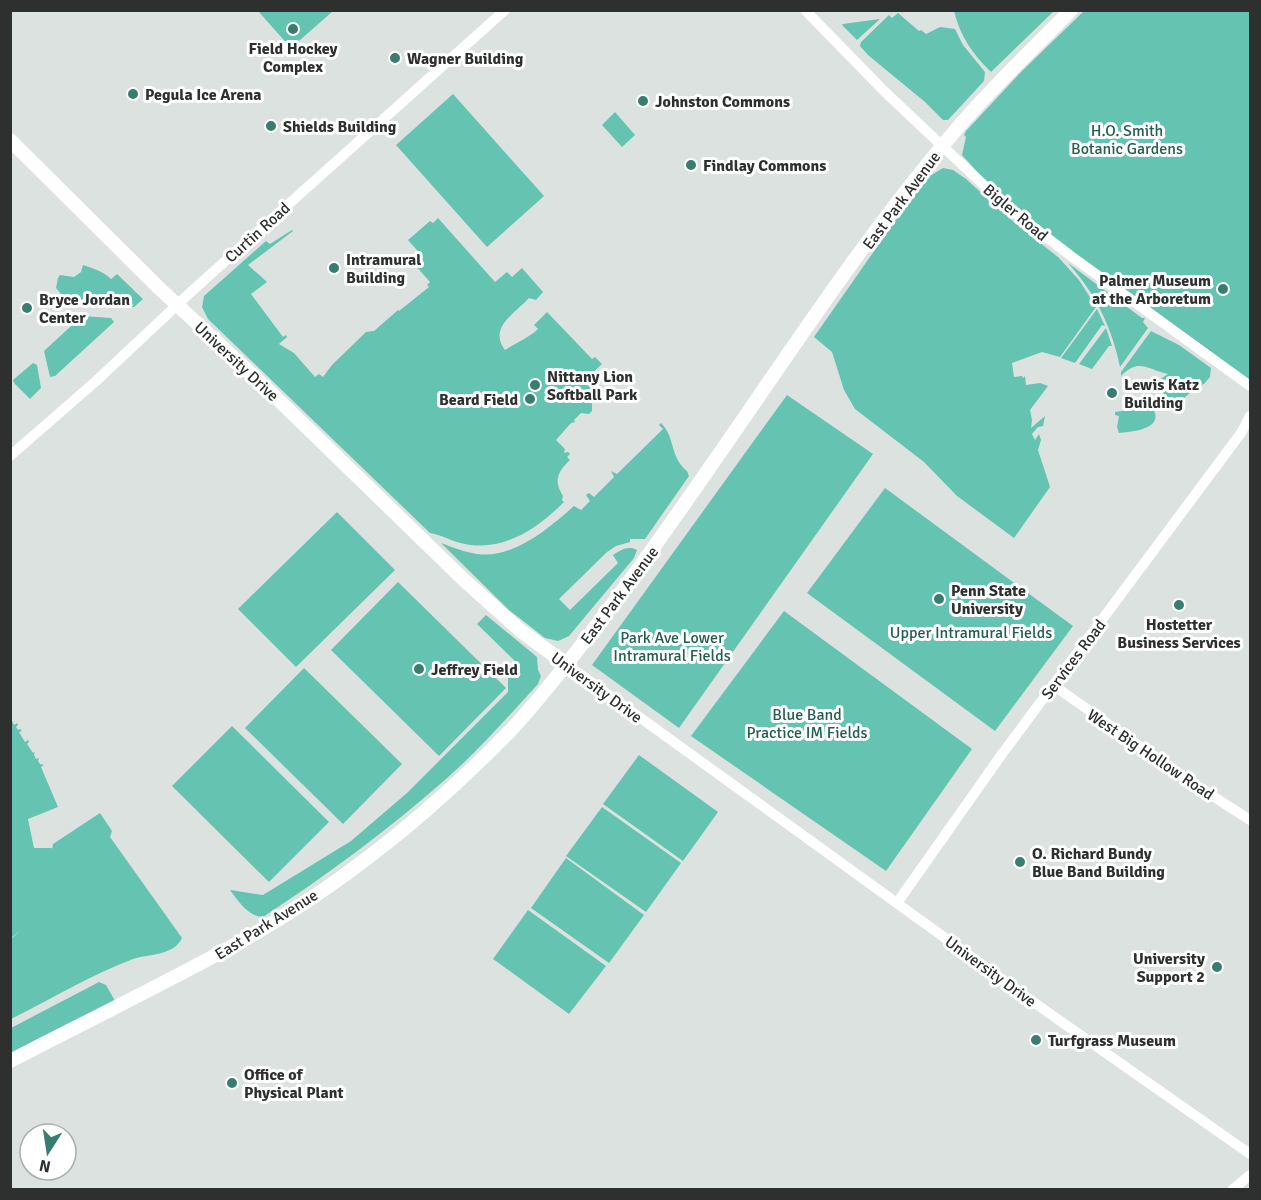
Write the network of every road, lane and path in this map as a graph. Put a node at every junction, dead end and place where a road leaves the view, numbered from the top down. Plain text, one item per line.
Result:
1 (505, 10) edge
2 (805, 10) edge
3 (1071, 10) edge
4 (10, 140) edge
5 (943, 146) junction
6 (177, 305) junction
7 (1251, 386) edge
8 (1251, 416) edge
9 (10, 456) edge
10 (566, 664) junction
11 (1053, 686) junction
12 (1251, 820) edge
13 (897, 903) junction
14 (10, 1061) edge
15 (1251, 1154) edge
16 (1251, 1175) edge
17 (1232, 1190) edge

1 - 6 street, Curtin Road
2 - 5 street, Bigler Road
3 - 5 main road, East Park Avenue
4 - 6 main road, University Drive
5 - 7 street, Bigler Road
5 - 10 main road, East Park Avenue
6 - 9 street, Curtin Road
6 - 10 main road, University Drive
8 - 11 street, Services Road
10 - 13 street, University Drive
10 - 14 main road, East Park Avenue
11 - 12 street, West Big Hollow Road
11 - 13 street, Services Road
13 - 15 street, University Drive
16 - 17 street

